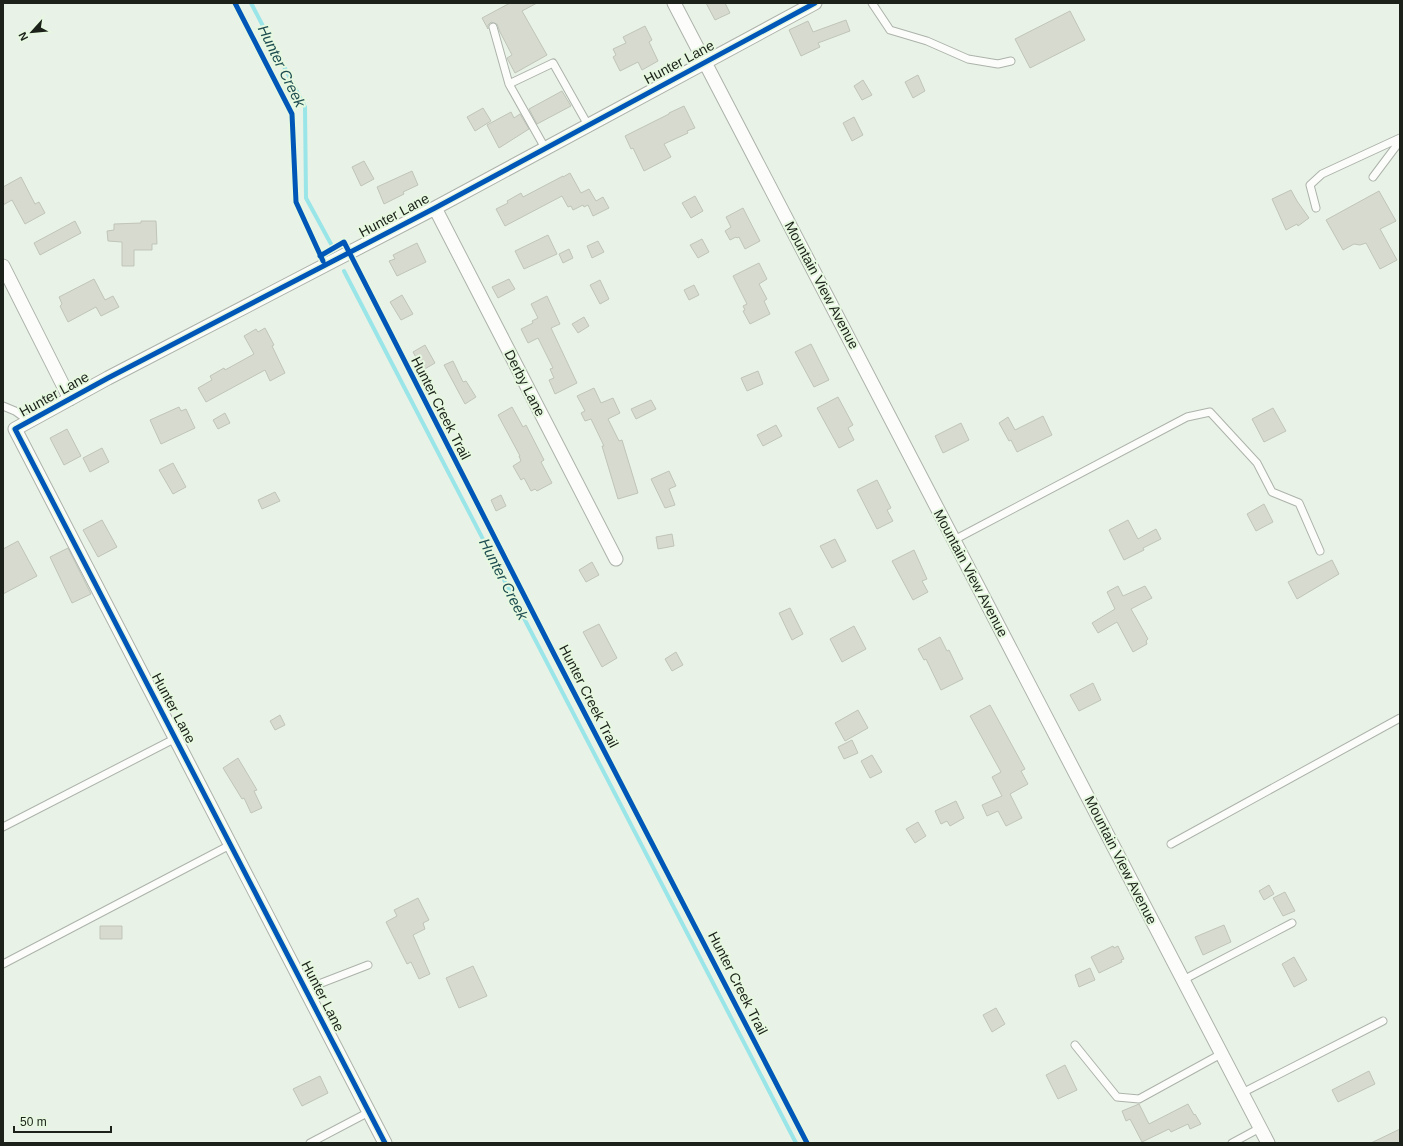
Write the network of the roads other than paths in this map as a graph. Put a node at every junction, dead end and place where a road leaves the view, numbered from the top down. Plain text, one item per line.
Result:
1 (674, 3) edge
2 (815, 3) edge
3 (872, 3) edge
4 (493, 27) dead end
5 (1011, 61) dead end
6 (705, 62) junction
7 (509, 84) junction
8 (588, 125) junction
9 (1400, 140) edge
10 (545, 148) junction
11 (1373, 177) dead end
12 (435, 208) junction
13 (1316, 208) dead end
14 (3, 266) edge
15 (70, 400) junction
16 (3, 406) edge
17 (29, 421) junction
18 (954, 540) junction
19 (1320, 551) dead end
20 (616, 559) dead end
21 (1400, 718) edge
22 (176, 738) junction
23 (3, 827) edge
24 (232, 844) junction
25 (1171, 844) dead end
26 (1292, 923) dead end
27 (3, 964) edge
28 (368, 965) dead end
29 (1183, 980) junction
30 (306, 989) junction
31 (1383, 1021) dead end
32 (1075, 1045) dead end
33 (1221, 1054) junction
34 (1242, 1093) junction
35 (369, 1112) junction
36 (1260, 1128) junction
37 (310, 1143) edge
38 (385, 1143) edge
39 (1232, 1143) edge
40 (1268, 1143) edge

1 - 6 street, Mountain View Avenue
2 - 6 street, Hunter Lane
3 - 5 lane
4 - 7 lane
6 - 8 street, Hunter Lane
6 - 18 street, Mountain View Avenue
7 - 8 lane
7 - 10 lane
8 - 10 street, Hunter Lane
9 - 11 lane
9 - 13 lane
10 - 12 street, Hunter Lane
12 - 15 street, Hunter Lane
12 - 20 street, Derby Lane
14 - 15 street, Hunter Lane
15 - 17 street, Hunter Lane
16 - 17 lane
17 - 22 street, Hunter Lane
18 - 19 lane
18 - 29 street, Mountain View Avenue
21 - 25 lane
22 - 23 lane
22 - 24 street, Hunter Lane
24 - 27 lane
24 - 30 street, Hunter Lane
26 - 29 lane
28 - 30 lane
29 - 33 street, Mountain View Avenue
30 - 35 street, Hunter Lane
31 - 34 lane
32 - 33 lane
33 - 34 street, Mountain View Avenue
34 - 36 street, Mountain View Avenue
35 - 37 lane
35 - 38 street, Hunter Lane
36 - 39 lane
36 - 40 street, Mountain View Avenue

